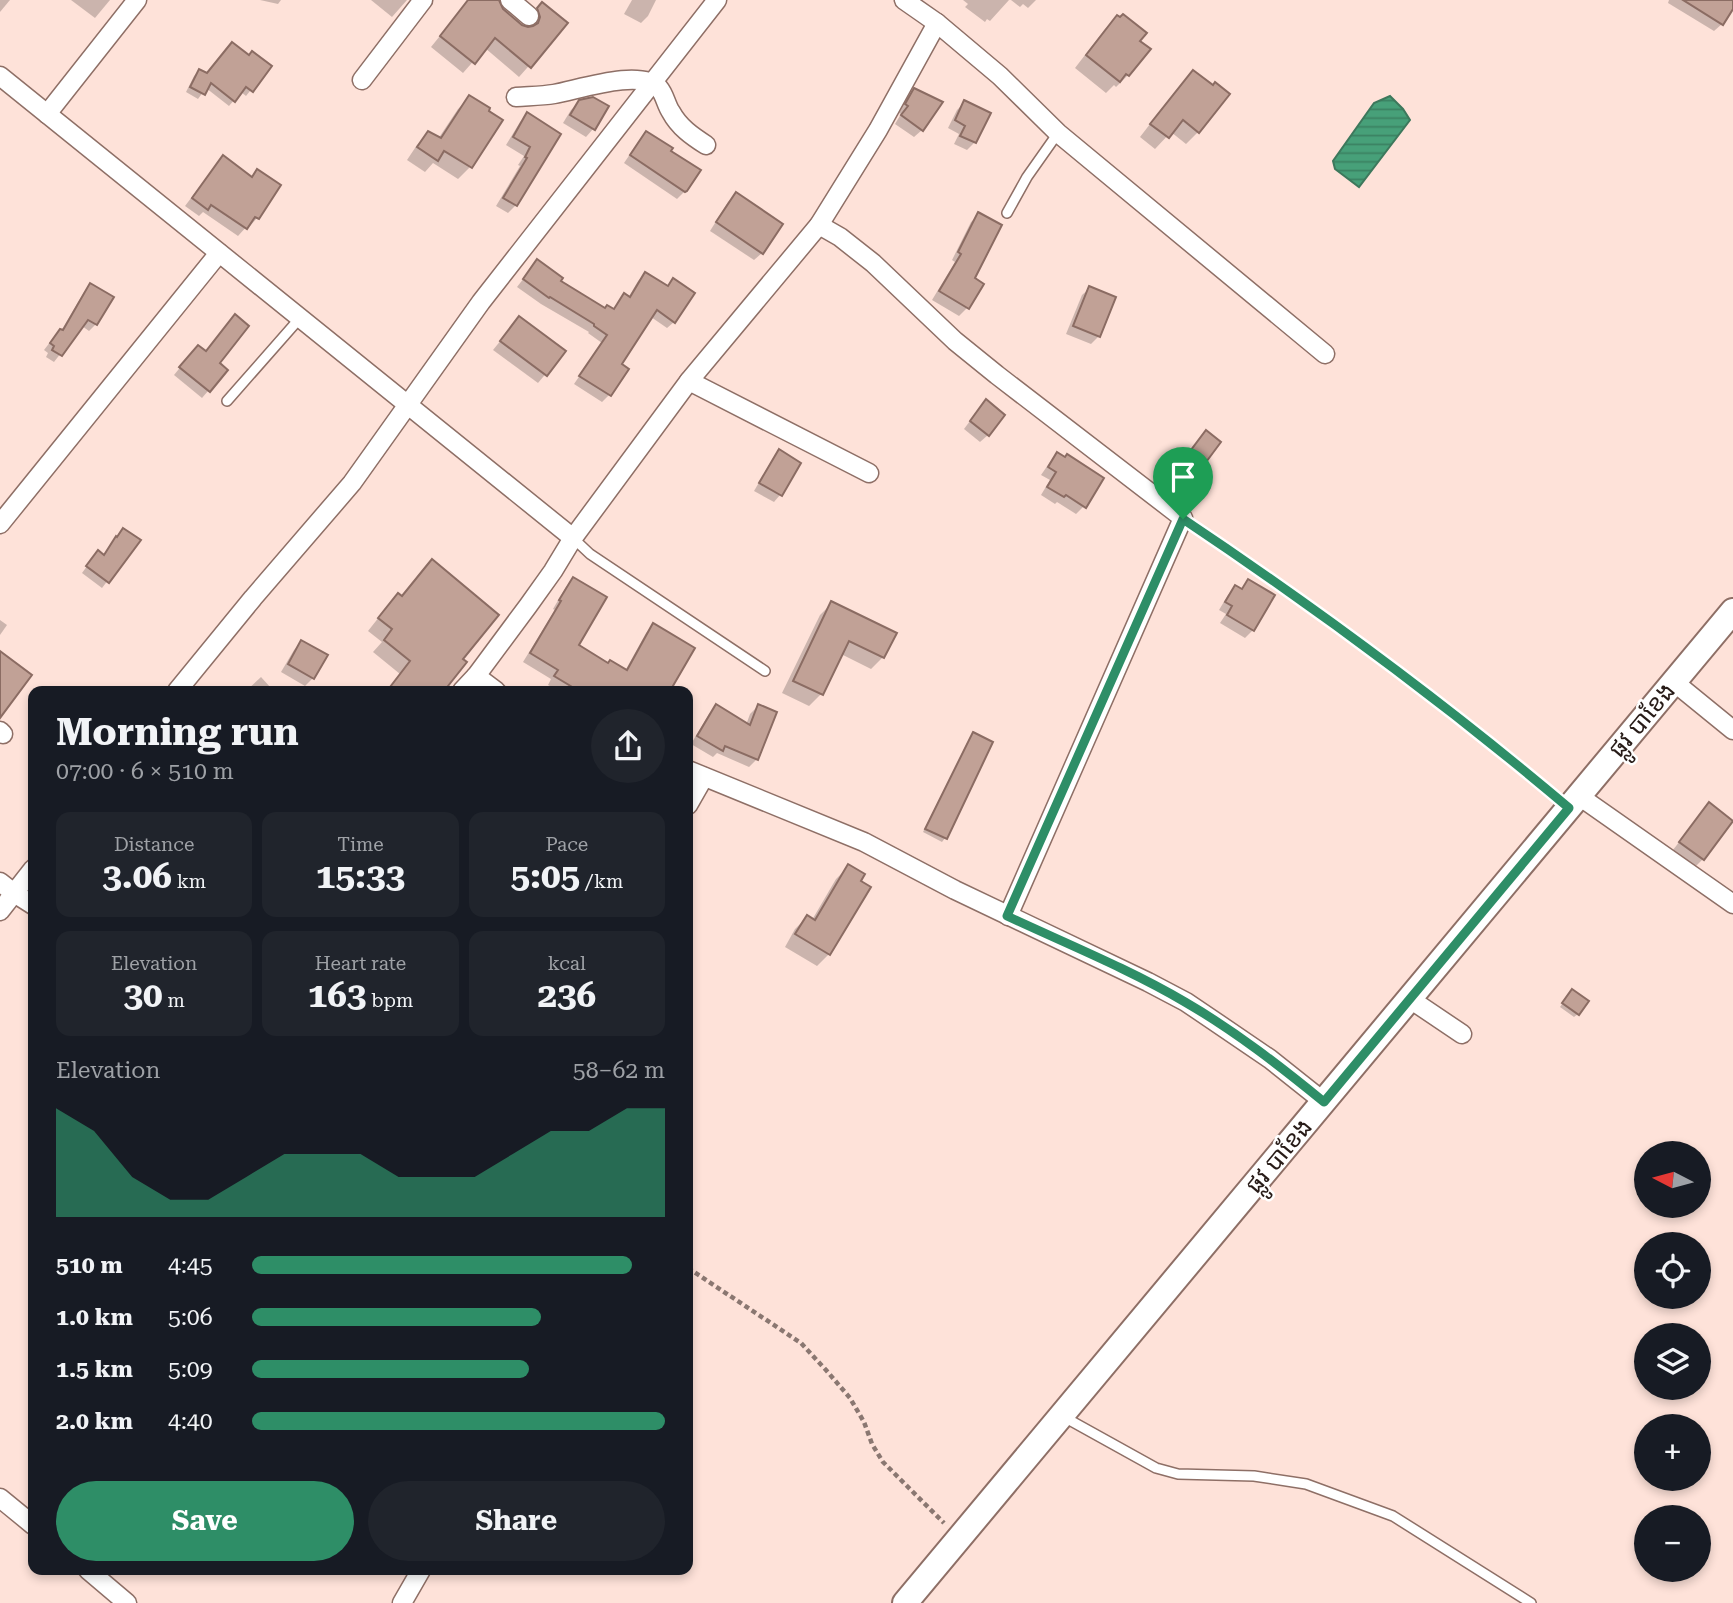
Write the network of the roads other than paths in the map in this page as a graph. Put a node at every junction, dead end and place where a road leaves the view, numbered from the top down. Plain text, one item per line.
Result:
1 (137, 0) edge
2 (424, 0) edge
3 (510, 0) edge
4 (717, 0) edge
5 (904, 0) edge
6 (528, 16) dead end
7 (937, 23) junction
8 (0, 76) edge
9 (362, 80) dead end
10 (652, 83) junction
11 (516, 97) dead end
12 (47, 114) junction
13 (1058, 133) junction
14 (706, 145) dead end
15 (1007, 213) dead end
16 (819, 225) junction
17 (219, 253) junction
18 (300, 318) junction
19 (1325, 354) dead end
20 (689, 381) junction
21 (227, 401) dead end
22 (408, 404) junction
23 (869, 473) dead end
24 (0, 524) edge
25 (573, 538) junction
26 (1733, 611) edge
27 (765, 671) dead end
28 (476, 676) junction
29 (1674, 682) junction
30 (181, 686) edge
31 (467, 686) edge
32 (489, 686) edge
33 (1733, 730) edge
34 (696, 773) edge
35 (1574, 802) junction
36 (28, 876) edge
37 (0, 882) edge
38 (15, 894) junction
39 (28, 902) edge
40 (1733, 904) edge
41 (0, 911) edge
42 (1007, 916) junction
43 (1410, 999) junction
44 (1462, 1034) dead end
45 (1324, 1102) junction
46 (1062, 1416) junction
47 (0, 1498) edge
48 (28, 1521) edge
49 (99, 1575) edge
50 (418, 1575) edge
51 (127, 1603) edge
52 (402, 1603) edge
53 (905, 1603) edge
54 (1531, 1603) edge

1 - 12 street
2 - 9 street
3 - 6 street
4 - 10 street
5 - 7 street
7 - 13 street
7 - 16 street
8 - 12 street
10 - 11 street
10 - 14 street
10 - 22 street
12 - 17 street
13 - 15 lane
13 - 19 street
16 - 20 street
16 - 42 street
17 - 18 street
17 - 24 street
18 - 21 lane
18 - 22 street
20 - 23 street
20 - 25 street
22 - 25 street
22 - 30 street
25 - 27 lane
25 - 28 street
26 - 29 street, ផ្លូវ បាខែង
28 - 31 street
28 - 32 street
29 - 33 street
29 - 35 street, ផ្លូវ បាខែង
34 - 42 street
35 - 40 street
35 - 43 street, ផ្លូវ បាខែង
36 - 38 street
37 - 38 street
38 - 39 street
38 - 41 street
42 - 45 street
43 - 44 street
43 - 45 street, ផ្លូវ បាខែង
45 - 46 street, ផ្លូវ បាខែង
46 - 53 street, ផ្លូវ បាខែង
46 - 54 lane
47 - 48 street
49 - 51 street
50 - 52 street

